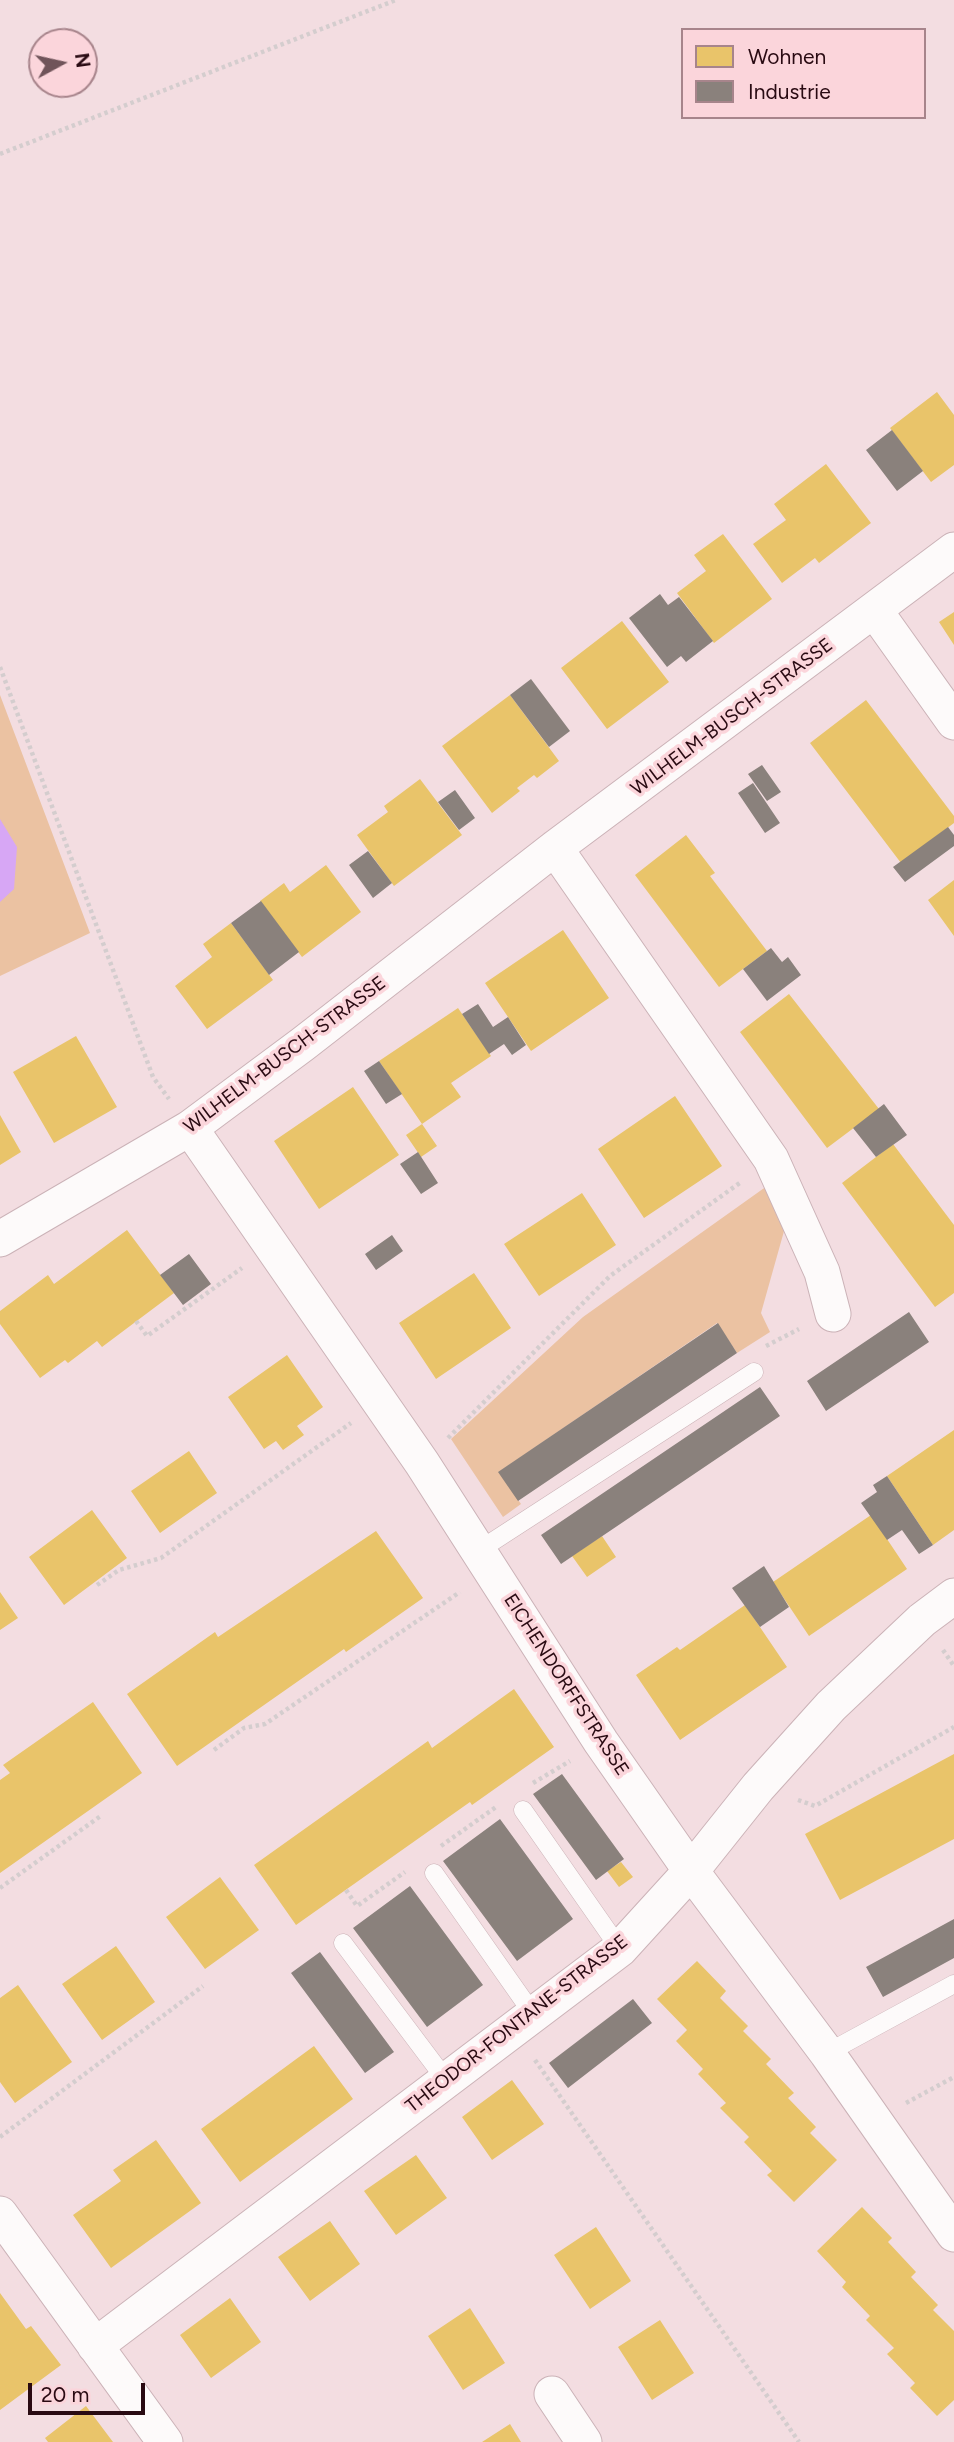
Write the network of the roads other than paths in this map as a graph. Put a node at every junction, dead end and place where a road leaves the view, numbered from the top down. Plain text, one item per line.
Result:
1 (954, 550) edge
2 (875, 611) junction
3 (954, 722) edge
4 (555, 848) junction
5 (190, 1128) junction
6 (0, 1239) edge
7 (834, 1314) dead end
8 (754, 1372) dead end
9 (485, 1561) junction
10 (954, 1596) edge
11 (523, 1810) dead end
12 (691, 1871) junction
13 (434, 1873) dead end
14 (344, 1943) dead end
15 (620, 1949) junction
16 (954, 1984) edge
17 (524, 2021) junction
18 (827, 2053) junction
19 (446, 2080) junction
20 (0, 2214) edge
21 (954, 2234) edge
22 (95, 2346) junction
23 (552, 2394) dead end
24 (165, 2442) edge
25 (584, 2442) edge

1 - 2 street, WILHELM-BUSCH-STRASSE
2 - 3 street
2 - 4 street, WILHELM-BUSCH-STRASSE
4 - 5 street, WILHELM-BUSCH-STRASSE
4 - 7 street
5 - 6 street, WILHELM-BUSCH-STRASSE
5 - 9 street, EICHENDORFFSTRASSE
8 - 9 lane
9 - 12 street, EICHENDORFFSTRASSE
10 - 12 street, THEODOR-FONTANE-STRASSE
11 - 15 lane
12 - 15 street, THEODOR-FONTANE-STRASSE
12 - 18 street, EICHENDORFFSTRASSE
13 - 17 lane
14 - 19 lane
15 - 17 street, THEODOR-FONTANE-STRASSE
16 - 18 lane
17 - 19 street, THEODOR-FONTANE-STRASSE
18 - 21 street, EICHENDORFFSTRASSE
19 - 22 street, THEODOR-FONTANE-STRASSE
20 - 22 street
22 - 24 street
23 - 25 street

